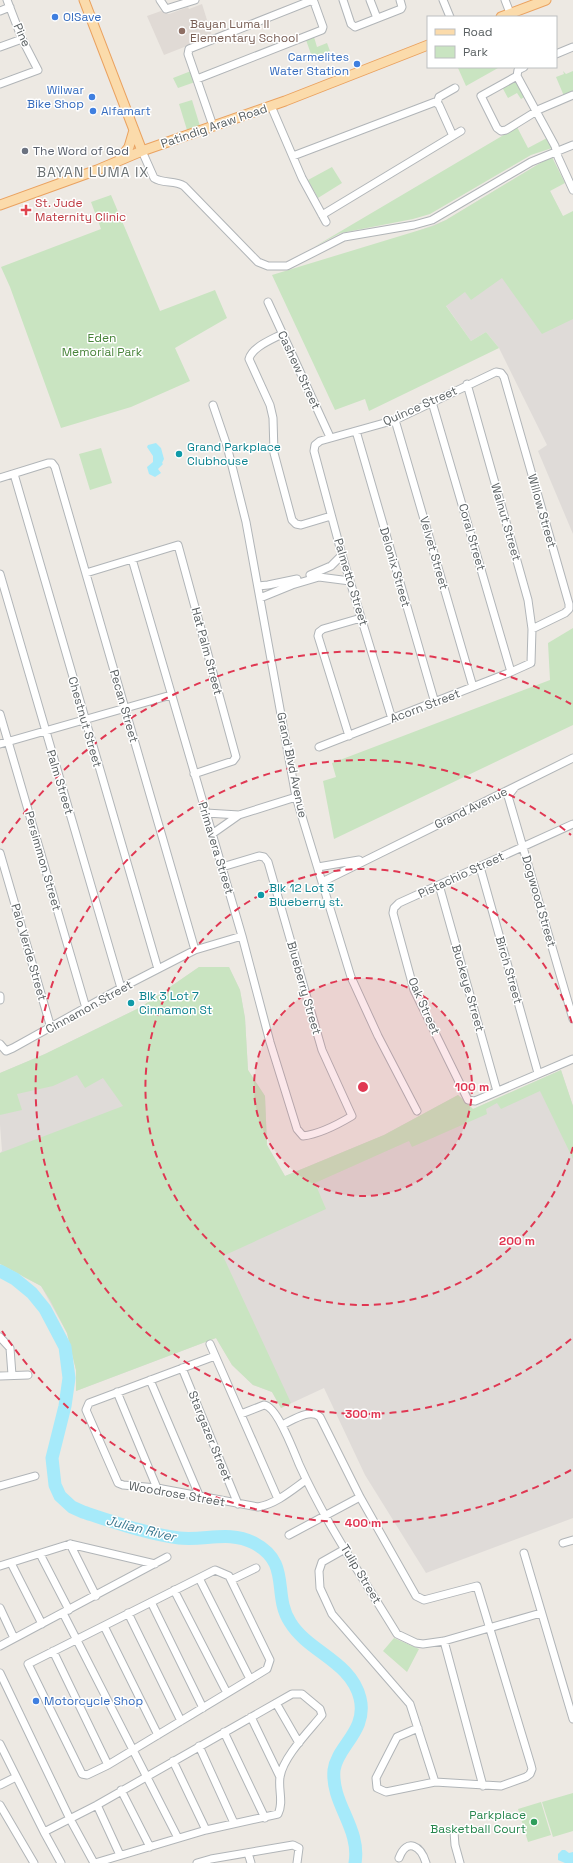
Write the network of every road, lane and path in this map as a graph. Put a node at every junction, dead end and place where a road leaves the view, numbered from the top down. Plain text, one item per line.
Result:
1 (84, 0) edge
2 (160, 0) edge
3 (195, 0) edge
4 (342, 0) edge
5 (370, 0) edge
6 (400, 0) edge
7 (443, 0) edge
8 (505, 0) edge
9 (546, 0) edge
10 (8, 3) edge
11 (0, 11) edge
12 (510, 13) junction
13 (450, 16) edge
14 (503, 16) edge
15 (377, 18) junction
16 (22, 39) junction
17 (427, 45) edge
18 (0, 47) edge
19 (573, 47) edge
20 (557, 54) edge
21 (522, 68) edge
22 (517, 76) junction
23 (197, 79) junction
24 (0, 84) edge
25 (455, 88) dead end
26 (573, 95) edge
27 (437, 103) junction
28 (271, 106) junction
29 (537, 111) junction
30 (213, 126) junction
31 (134, 129) junction
32 (461, 131) dead end
33 (453, 136) junction
34 (573, 145) edge
35 (142, 151) junction
36 (556, 151) junction
37 (293, 156) junction
38 (117, 161) junction
39 (573, 190) edge
40 (0, 205) edge
41 (322, 215) junction
42 (326, 222) dead end
43 (268, 302) dead end
44 (282, 334) junction
45 (501, 373) joint
46 (468, 384) junction
47 (432, 402) junction
48 (213, 405) dead end
49 (395, 420) junction
50 (356, 431) junction
51 (330, 437) junction
52 (315, 445) joint
53 (14, 474) junction
54 (0, 478) edge
55 (331, 516) junction
56 (342, 555) junction
57 (132, 559) junction
58 (86, 572) junction
59 (0, 574) edge
60 (305, 579) junction
61 (350, 581) junction
62 (258, 586) junction
63 (260, 598) junction
64 (361, 618) junction
65 (532, 629) junction
66 (531, 663) joint
67 (511, 672) junction
68 (473, 687) junction
69 (171, 695) junction
70 (435, 703) junction
71 (125, 709) junction
72 (0, 714) edge
73 (392, 719) junction
74 (85, 720) junction
75 (45, 732) junction
76 (349, 736) junction
77 (8, 742) junction
78 (0, 744) edge
79 (319, 747) dead end
80 (573, 758) edge
81 (194, 774) junction
82 (516, 786) junction
83 (296, 797) junction
84 (206, 814) junction
85 (239, 815) junction
86 (572, 826) edge
87 (212, 834) junction
88 (523, 846) junction
89 (0, 853) edge
90 (369, 858) junction
91 (222, 867) junction
92 (318, 867) junction
93 (480, 867) junction
94 (322, 882) junction
95 (439, 885) junction
96 (394, 908) joint
97 (242, 936) junction
98 (195, 950) junction
99 (158, 969) junction
100 (121, 988) junction
101 (0, 996) edge
102 (0, 1000) edge
103 (86, 1008) junction
104 (573, 1019) edge
105 (51, 1028) junction
106 (1, 1046) edge
107 (573, 1059) edge
108 (538, 1073) junction
109 (497, 1091) junction
110 (418, 1111) dead end
111 (303, 1136) joint
112 (0, 1337) edge
113 (210, 1344) dead end
114 (216, 1356) junction
115 (182, 1368) junction
116 (28, 1374) dead end
117 (12, 1375) junction
118 (0, 1376) edge
119 (150, 1380) junction
120 (117, 1392) junction
121 (241, 1414) junction
122 (282, 1425) junction
123 (35, 1476) dead end
124 (306, 1480) junction
125 (0, 1486) edge
126 (157, 1488) junction
127 (199, 1495) junction
128 (360, 1497) junction
129 (278, 1499) junction
130 (238, 1504) junction
131 (326, 1515) junction
132 (289, 1536) dead end
133 (573, 1540) edge
134 (563, 1543) dead end
135 (70, 1544) junction
136 (345, 1549) junction
137 (40, 1554) junction
138 (524, 1554) dead end
139 (167, 1557) dead end
140 (11, 1563) junction
141 (155, 1564) junction
142 (0, 1566) edge
143 (256, 1568) dead end
144 (199, 1578) junction
145 (231, 1580) junction
146 (174, 1590) junction
147 (96, 1596) junction
148 (151, 1602) junction
149 (0, 1608) edge
150 (66, 1611) junction
151 (128, 1613) junction
152 (541, 1613) junction
153 (42, 1624) junction
154 (104, 1626) junction
155 (490, 1627) junction
156 (14, 1638) junction
157 (78, 1639) junction
158 (444, 1641) junction
159 (0, 1646) edge
160 (53, 1651) junction
161 (0, 1672) edge
162 (250, 1679) junction
163 (227, 1693) junction
164 (276, 1703) junction
165 (203, 1708) junction
166 (251, 1717) junction
167 (573, 1719) edge
168 (181, 1721) junction
169 (418, 1728) junction
170 (224, 1732) junction
171 (158, 1735) junction
172 (299, 1743) junction
173 (199, 1746) junction
174 (1, 1747) edge
175 (134, 1749) junction
176 (173, 1761) junction
177 (108, 1765) junction
178 (147, 1776) junction
179 (16, 1777) junction
180 (280, 1777) junction
181 (435, 1782) junction
182 (0, 1785) edge
183 (484, 1786) junction
184 (121, 1790) junction
185 (0, 1805) edge
186 (97, 1805) junction
187 (265, 1818) junction
188 (70, 1819) junction
189 (234, 1823) junction
190 (206, 1830) junction
191 (44, 1832) junction
192 (454, 1832) dead end
193 (178, 1838) junction
194 (150, 1847) junction
195 (248, 1853) junction
196 (120, 1855) junction
197 (398, 1858) dead end
198 (219, 1860) edge
199 (34, 1863) edge
200 (61, 1863) edge
201 (94, 1863) edge
202 (197, 1863) edge
203 (251, 1863) edge
204 (297, 1863) edge
205 (426, 1863) edge
206 (460, 1863) edge

1 - 31 main road
2 - 3 street
4 - 15 street
5 - 15 street
6 - 15 street
7 - 13 street
8 - 12 street
9 - 12 main road
10 - 11 street
10 - 16 street, Pine
12 - 14 main road
16 - 18 street
16 - 24 street, Pine
17 - 28 main road, Patindig Araw Road
19 - 20 street
21 - 22 street
22 - 29 street
22 - 29 street
23 - 23 street
23 - 30 street
25 - 27 street
26 - 29 street
27 - 33 street
27 - 37 street
28 - 30 main road, Patindig Araw Road
28 - 37 street
29 - 36 street
30 - 35 main road, Patindig Araw Road
31 - 35 main road
31 - 38 main road
32 - 33 street
33 - 41 street
34 - 36 street
35 - 36 street
35 - 38 main road, Patindig Araw Road
36 - 39 street
37 - 41 street
38 - 40 main road, Patindig Araw Road
41 - 42 street
43 - 44 street, Cashew Street
44 - 51 street, Cashew Street
44 - 55 street
45 - 46 street, Quince Street
45 - 65 street, Willow Street
46 - 47 street, Quince Street
46 - 65 street, Walnut Street
47 - 49 street, Quince Street
47 - 67 street, Coral Street
48 - 62 street, Grand Blvd Avenue
49 - 50 street, Quince Street
49 - 68 street, Velvet Street
50 - 51 street, Quince Street
50 - 70 street, Delonix Street
51 - 52 street, Quince Street
52 - 55 street, Palmetto Street
53 - 54 street
53 - 58 street, Pecan Street
53 - 74 street, Chestnut Street
55 - 56 street, Palmetto Street
56 - 60 street
56 - 61 street, Palmetto Street
57 - 58 street
57 - 69 street, Primavera Street
57 - 81 street, Hat Palm Street
58 - 71 street, Pecan Street
59 - 75 street, Palm Street
60 - 61 street
60 - 62 street
60 - 63 street
61 - 64 street, Palmetto Street
62 - 63 street, Grand Blvd Avenue
63 - 83 street, Grand Blvd Avenue
64 - 73 street, Palmetto Street
64 - 76 street
65 - 66 street, Walnut Street
66 - 67 street, Acorn Street
67 - 68 street, Acorn Street
68 - 70 street, Acorn Street
69 - 71 street
69 - 81 street, Primavera Street
70 - 73 street, Acorn Street
71 - 74 street
71 - 98 street, Pecan Street
72 - 77 street, Persimmon Street
73 - 76 street, Acorn Street
74 - 75 street
74 - 99 street, Chestnut Street
75 - 77 street
75 - 100 street, Palm Street
76 - 79 street, Acorn Street
77 - 78 street
77 - 103 street, Persimmon Street
80 - 82 street, Grand Avenue
81 - 84 street, Primavera Street
82 - 88 street, Dogwood Street
82 - 90 street, Grand Avenue
83 - 85 street
83 - 92 street, Grand Blvd Avenue
84 - 85 street
84 - 87 street, Primavera Street
85 - 87 street
86 - 88 street, Pistachio Street
87 - 91 street, Primavera Street
88 - 93 street, Pistachio Street
88 - 104 street, Dogwood Street
89 - 105 street, Palo Verde Street
90 - 92 street, Grand Avenue
90 - 94 street, Grand Avenue
91 - 97 street, Primavera Street
91 - 111 street, Blueberry Street
92 - 94 street, Grand Blvd Avenue
93 - 95 street, Pistachio Street
93 - 108 street, Birch Street
94 - 110 street, Grand Blvd Avenue
95 - 96 street, Pistachio Street
95 - 109 street, Buckeye Street
96 - 109 street, Oak Street
97 - 98 street, Cinnamon Street
97 - 111 street, Primavera Street
98 - 99 street, Cinnamon Street
99 - 100 street, Cinnamon Street
100 - 103 street, Cinnamon Street
101 - 102 street
103 - 105 street, Cinnamon Street
105 - 106 street, Cinnamon Street
107 - 108 street
108 - 109 street
112 - 117 street
113 - 114 street
114 - 115 street, Woodrose Street
114 - 121 street
115 - 119 street, Woodrose Street
115 - 130 street, Stargazer Street
116 - 117 street
117 - 118 street
119 - 120 street, Woodrose Street
119 - 127 street
120 - 126 street
120 - 126 street, Woodrose Street
121 - 122 street, Tulip Street
121 - 129 street
122 - 124 street, Tulip Street
122 - 128 street
123 - 125 street
124 - 129 street, Woodrose Street
124 - 131 street, Tulip Street
126 - 127 street, Woodrose Street
127 - 130 street, Woodrose Street
128 - 131 street
128 - 155 street
129 - 130 street, Woodrose Street
131 - 132 street
131 - 136 street, Tulip Street
133 - 134 street
135 - 137 street
135 - 141 street
135 - 147 street
136 - 158 street, Tulip Street
136 - 169 street
137 - 140 street
137 - 150 street
138 - 152 street
139 - 141 street
140 - 142 street
140 - 153 street
141 - 147 street
143 - 145 street
144 - 145 street
144 - 146 street
144 - 162 street
145 - 162 street
146 - 148 street
146 - 163 street
147 - 150 street
148 - 151 street
148 - 165 street
149 - 156 street
150 - 153 street
150 - 157 street
151 - 154 street
151 - 168 street
152 - 155 street, Tulip Street
152 - 167 street
153 - 156 street
154 - 157 street
154 - 171 street
155 - 158 street, Tulip Street
155 - 183 street
156 - 159 street
157 - 160 street
157 - 175 street
158 - 183 street
160 - 177 street
160 - 177 street
161 - 188 street
162 - 163 street
163 - 165 street
164 - 166 street
164 - 172 street
164 - 172 street
165 - 168 street
166 - 170 street
166 - 180 street
168 - 171 street
169 - 181 street
169 - 181 street
170 - 173 street
170 - 187 street
171 - 175 street
172 - 180 street
173 - 176 street
173 - 189 street
174 - 179 street
175 - 177 street
175 - 178 street
176 - 178 street
176 - 190 street
178 - 184 street
178 - 193 street
179 - 182 street
179 - 191 street
180 - 187 street
181 - 183 street
184 - 186 street
184 - 194 street
185 - 199 street
186 - 188 street
186 - 196 street
187 - 189 street
188 - 191 street
188 - 201 street
189 - 190 street
190 - 193 street
191 - 200 street
192 - 206 street
193 - 194 street
194 - 196 street
195 - 198 street
195 - 203 street
195 - 204 street
196 - 201 street
197 - 205 street
198 - 202 street

